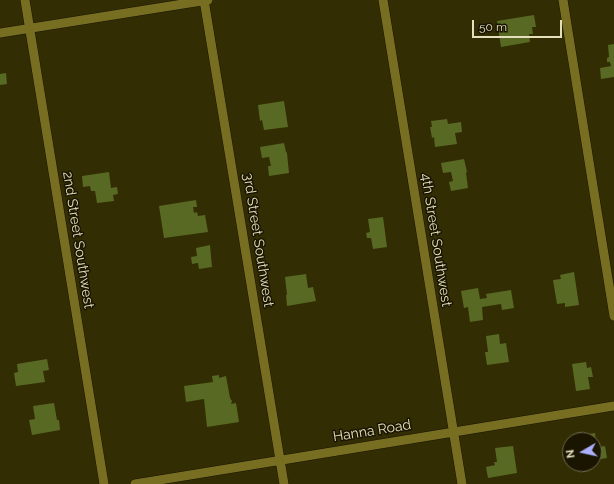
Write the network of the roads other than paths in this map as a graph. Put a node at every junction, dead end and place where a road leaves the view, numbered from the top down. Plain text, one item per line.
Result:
1 (25, 0) edge
2 (205, 0) edge
3 (383, 0) edge
4 (563, 0) edge
5 (30, 29) junction
6 (0, 33) edge
7 (614, 316) edge
8 (614, 406) edge
9 (454, 432) junction
10 (280, 460) junction
11 (104, 484) edge
12 (135, 484) edge
13 (284, 484) edge
14 (462, 484) edge

1 - 5 street, 2nd Street Southwest
2 - 5 street
2 - 10 street, 3rd Street Southwest
3 - 9 street, 4th Street Southwest
4 - 7 street
5 - 6 street
5 - 11 street, 2nd Street Southwest
8 - 9 street, Hanna Road
9 - 10 street, Hanna Road
9 - 14 street, 4th Street Southwest
10 - 12 street, Hanna Road
10 - 13 street, 3rd Street Southwest

